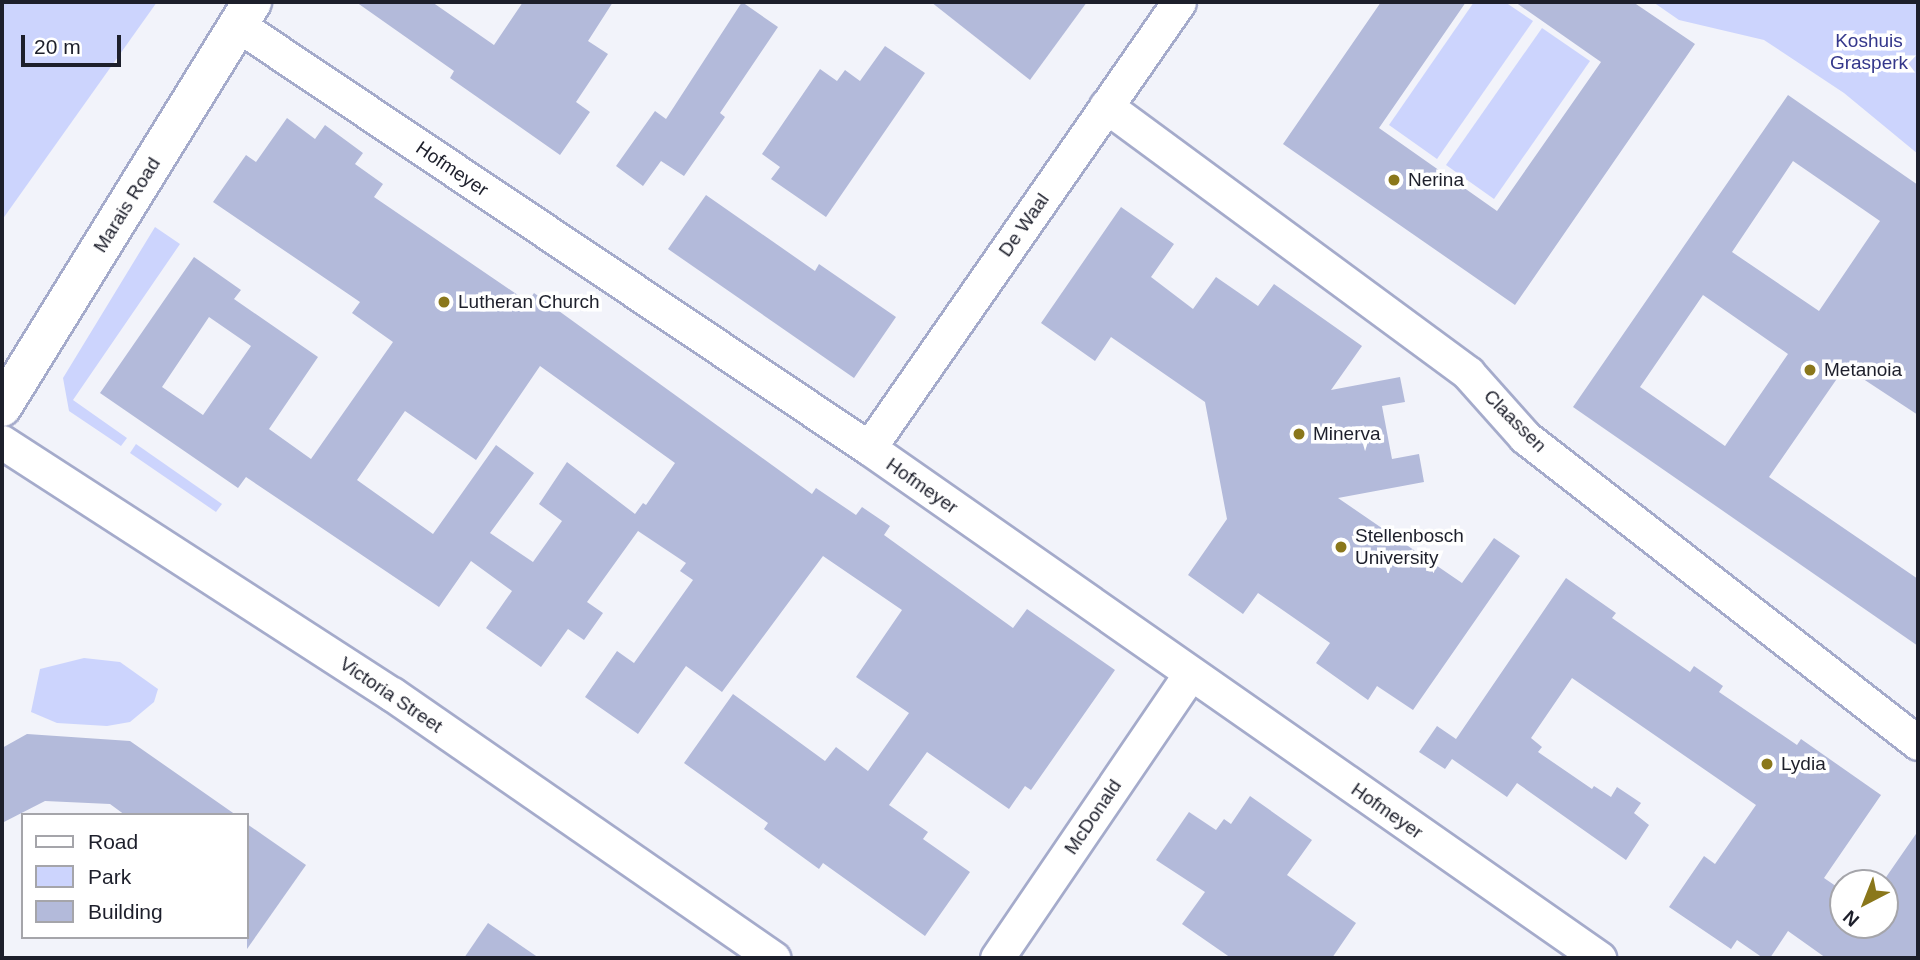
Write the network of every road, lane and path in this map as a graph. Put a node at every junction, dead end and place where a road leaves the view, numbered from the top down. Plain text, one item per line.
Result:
1 (1178, 2) edge
2 (245, 14) edge
3 (1106, 106) junction
4 (2, 407) edge
5 (2, 442) edge
6 (869, 448) junction
7 (1189, 675) junction
8 (1918, 743) edge
9 (774, 958) edge
10 (997, 958) edge
11 (1599, 958) edge

1 - 3 street, De Waal
2 - 4 street, Marais Road
2 - 6 street, Hofmeyer
3 - 6 street, De Waal
3 - 8 street, Claassen
5 - 9 street, Victoria Street
6 - 7 street, Hofmeyer
7 - 10 street, McDonald
7 - 11 street, Hofmeyer

